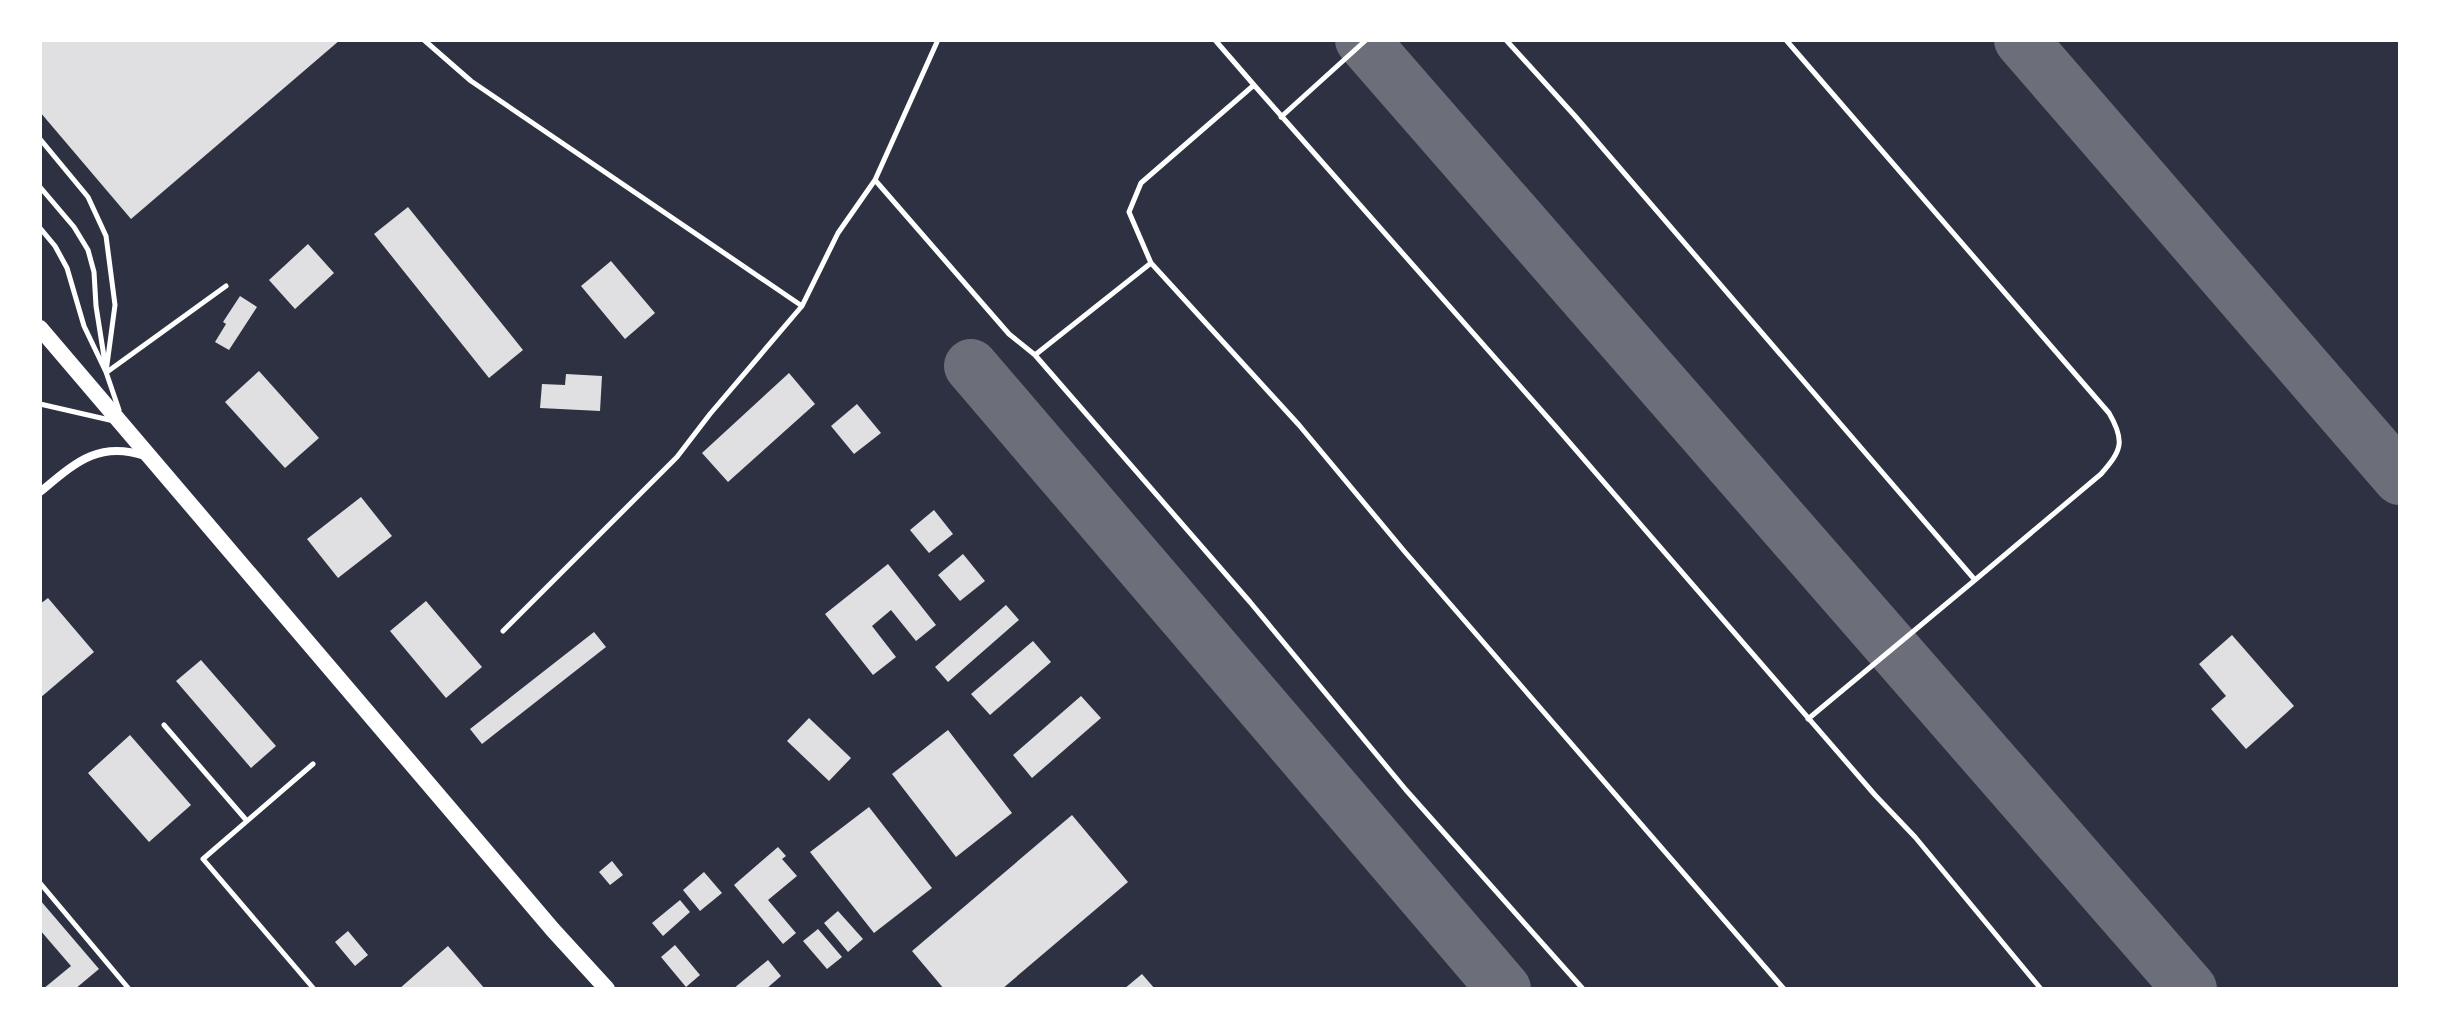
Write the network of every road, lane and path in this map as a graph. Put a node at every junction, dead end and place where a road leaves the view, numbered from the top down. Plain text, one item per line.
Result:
1 (424, 40) edge
2 (1215, 40) edge
3 (1366, 40) edge
4 (1506, 40) edge
5 (1786, 40) edge
6 (937, 42) dead end
7 (1254, 85) junction
8 (1281, 117) junction
9 (40, 139) edge
10 (875, 180) junction
11 (40, 187) edge
12 (40, 228) edge
13 (1151, 263) junction
14 (226, 286) dead end
15 (802, 306) junction
16 (40, 328) edge
17 (1035, 355) junction
18 (106, 372) junction
19 (40, 404) edge
20 (122, 423) junction
21 (153, 459) junction
22 (42, 491) edge
23 (1975, 580) junction
24 (503, 631) dead end
25 (1808, 719) junction
26 (164, 725) dead end
27 (313, 764) dead end
28 (247, 821) junction
29 (40, 883) edge
30 (129, 989) edge
31 (314, 989) edge
32 (607, 989) edge
33 (1583, 989) edge
34 (1784, 989) edge
35 (2041, 989) edge

1 - 15 lane
2 - 7 lane
3 - 8 lane
4 - 23 lane
5 - 23 lane
6 - 10 lane
7 - 8 lane
7 - 13 lane
8 - 25 lane
9 - 18 lane
10 - 15 lane
10 - 17 lane
11 - 18 lane
12 - 18 lane
13 - 17 lane
13 - 34 lane
14 - 18 lane
15 - 24 lane
16 - 20 main road
17 - 33 lane
18 - 20 lane
19 - 20 lane
20 - 21 main road
21 - 22 street
21 - 32 main road
23 - 25 lane
25 - 35 lane
26 - 28 lane
27 - 28 lane
28 - 31 lane
29 - 30 lane

